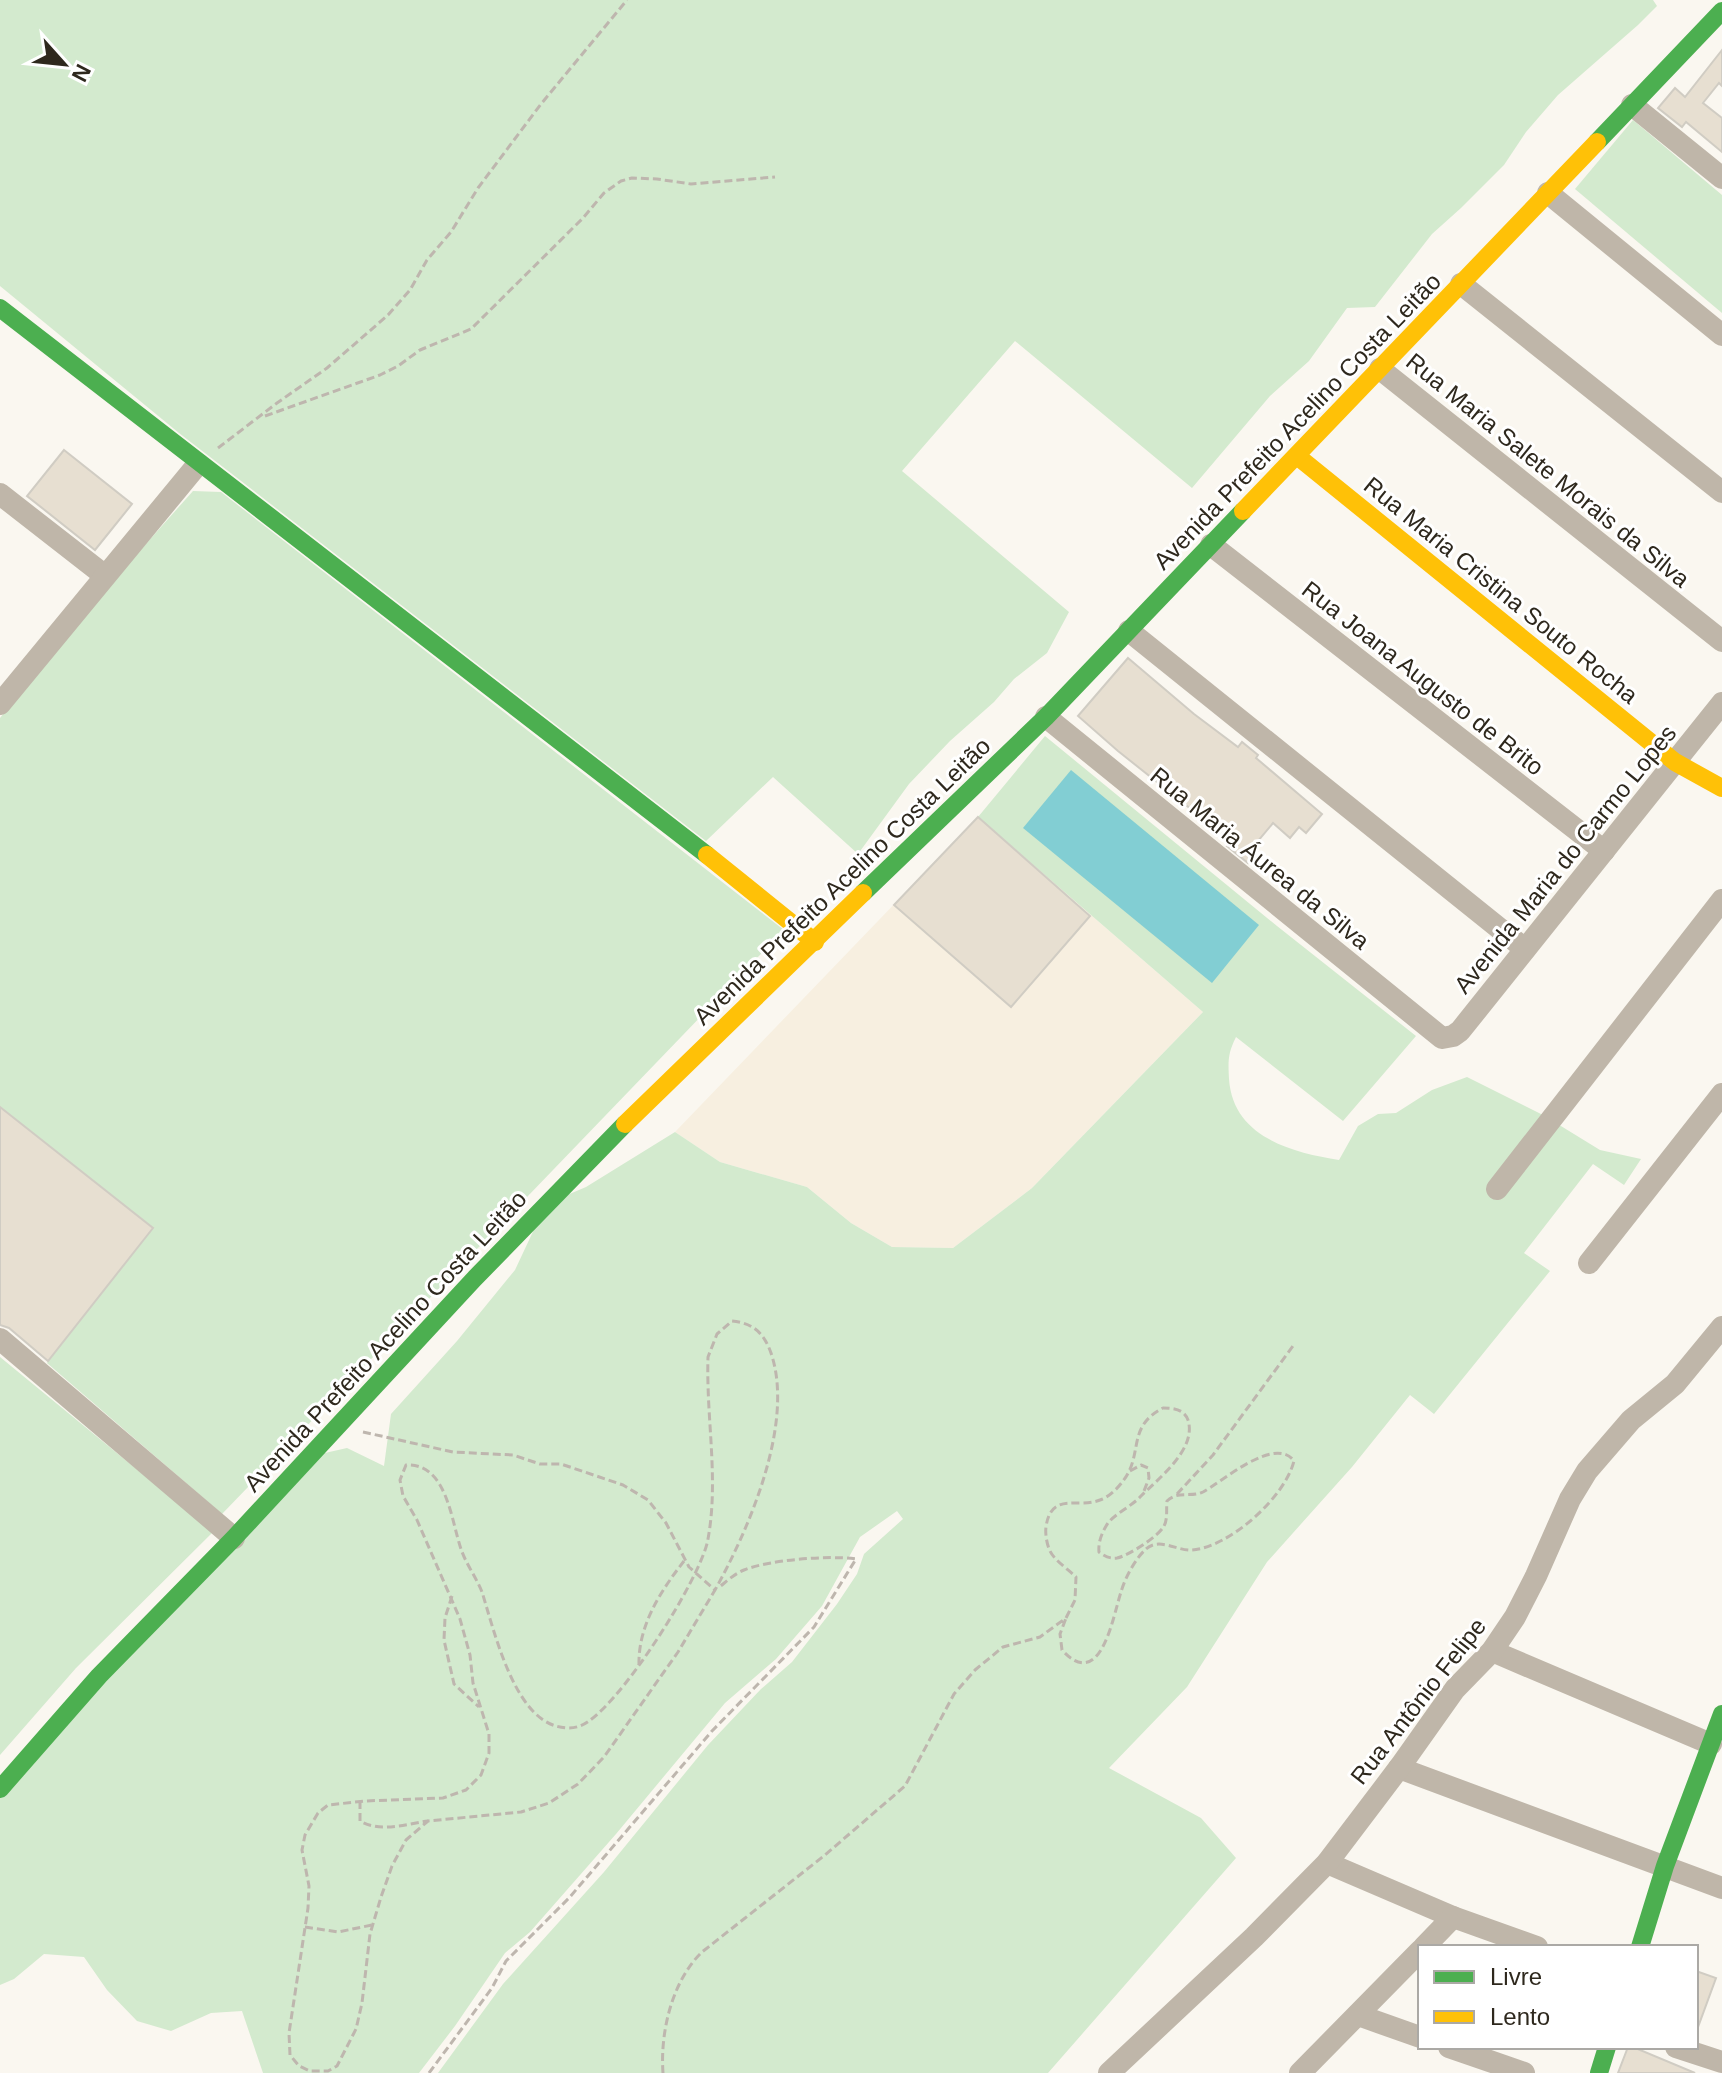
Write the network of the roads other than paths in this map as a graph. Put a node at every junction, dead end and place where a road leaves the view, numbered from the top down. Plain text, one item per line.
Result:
1 (1719, 19) edge
2 (1632, 105) junction
3 (1722, 178) edge
4 (1548, 193) junction
5 (1461, 284) junction
6 (0, 308) edge
7 (1722, 335) edge
8 (1380, 369) junction
9 (1297, 456) junction
10 (198, 464) junction
11 (1722, 492) edge
12 (0, 494) edge
13 (1211, 545) junction
14 (104, 575) junction
15 (1129, 631) junction
16 (1722, 641) edge
17 (4, 693) edge
18 (1722, 703) edge
19 (1046, 717) junction
20 (1675, 762) junction
21 (1722, 788) edge
22 (1604, 851) junction
23 (1722, 900) edge
24 (815, 942) junction
25 (1525, 949) junction
26 (1442, 1038) joint
27 (1722, 1094) edge
28 (1497, 1189) dead end
29 (1589, 1263) dead end
30 (1722, 1327) edge
31 (0, 1339) edge
32 (1714, 1353) edge
33 (234, 1538) junction
34 (1492, 1651) junction
35 (1721, 1719) edge
36 (1711, 1744) junction
37 (1399, 1768) junction
38 (0, 1789) edge
39 (1327, 1863) junction
40 (1665, 1866) junction
41 (1722, 1888) edge
42 (1453, 1917) junction
43 (1426, 1945) edge
44 (1531, 1945) edge
45 (1641, 1945) edge
46 (1418, 1953) edge
47 (1358, 2015) junction
48 (1418, 2036) edge
49 (1455, 2049) edge
50 (1606, 2049) edge
51 (1682, 2049) edge
52 (1722, 2062) edge
53 (1109, 2073) edge
54 (1300, 2073) edge
55 (1524, 2073) edge
56 (1599, 2073) edge

1 - 2 street, Avenida Prefeito Acelino Costa Leitão
2 - 3 street
2 - 4 street, Avenida Prefeito Acelino Costa Leitão
4 - 5 street, Avenida Prefeito Acelino Costa Leitão
4 - 7 street
5 - 8 street, Avenida Prefeito Acelino Costa Leitão
5 - 11 street
6 - 10 street
8 - 9 street, Avenida Prefeito Acelino Costa Leitão
8 - 16 street, Rua Maria Salete Morais da Silva
9 - 13 street, Avenida Prefeito Acelino Costa Leitão
9 - 20 street, Rua Maria Cristina Souto Rocha
10 - 14 street
10 - 24 street
12 - 14 street
13 - 15 street, Avenida Prefeito Acelino Costa Leitão
13 - 22 street, Rua Joana Augusto de Brito
14 - 17 street
15 - 19 street, Avenida Prefeito Acelino Costa Leitão
15 - 25 street
18 - 20 street, Avenida Maria do Carmo Lopes
19 - 24 street, Avenida Prefeito Acelino Costa Leitão
19 - 26 street, Rua Maria Áurea da Silva
20 - 21 street, Rua Maria Cristina Souto Rocha
20 - 22 street, Avenida Maria do Carmo Lopes
22 - 25 street, Avenida Maria do Carmo Lopes
23 - 28 street
24 - 33 street, Avenida Prefeito Acelino Costa Leitão
25 - 26 street, Avenida Maria do Carmo Lopes
27 - 29 street
30 - 32 street, Rua Antônio Felipe
31 - 33 street
32 - 34 street, Rua Antônio Felipe
33 - 38 street, Avenida Prefeito Acelino Costa Leitão
34 - 36 street
34 - 37 street, Rua Antônio Felipe
35 - 36 street
36 - 40 street
37 - 39 street, Rua Antônio Felipe
37 - 40 street
39 - 42 street
39 - 53 street, Rua Antônio Felipe
40 - 41 street
40 - 45 street
42 - 43 street
42 - 44 street
46 - 47 street
47 - 48 street
47 - 54 street
49 - 55 street
50 - 56 street
51 - 52 street

